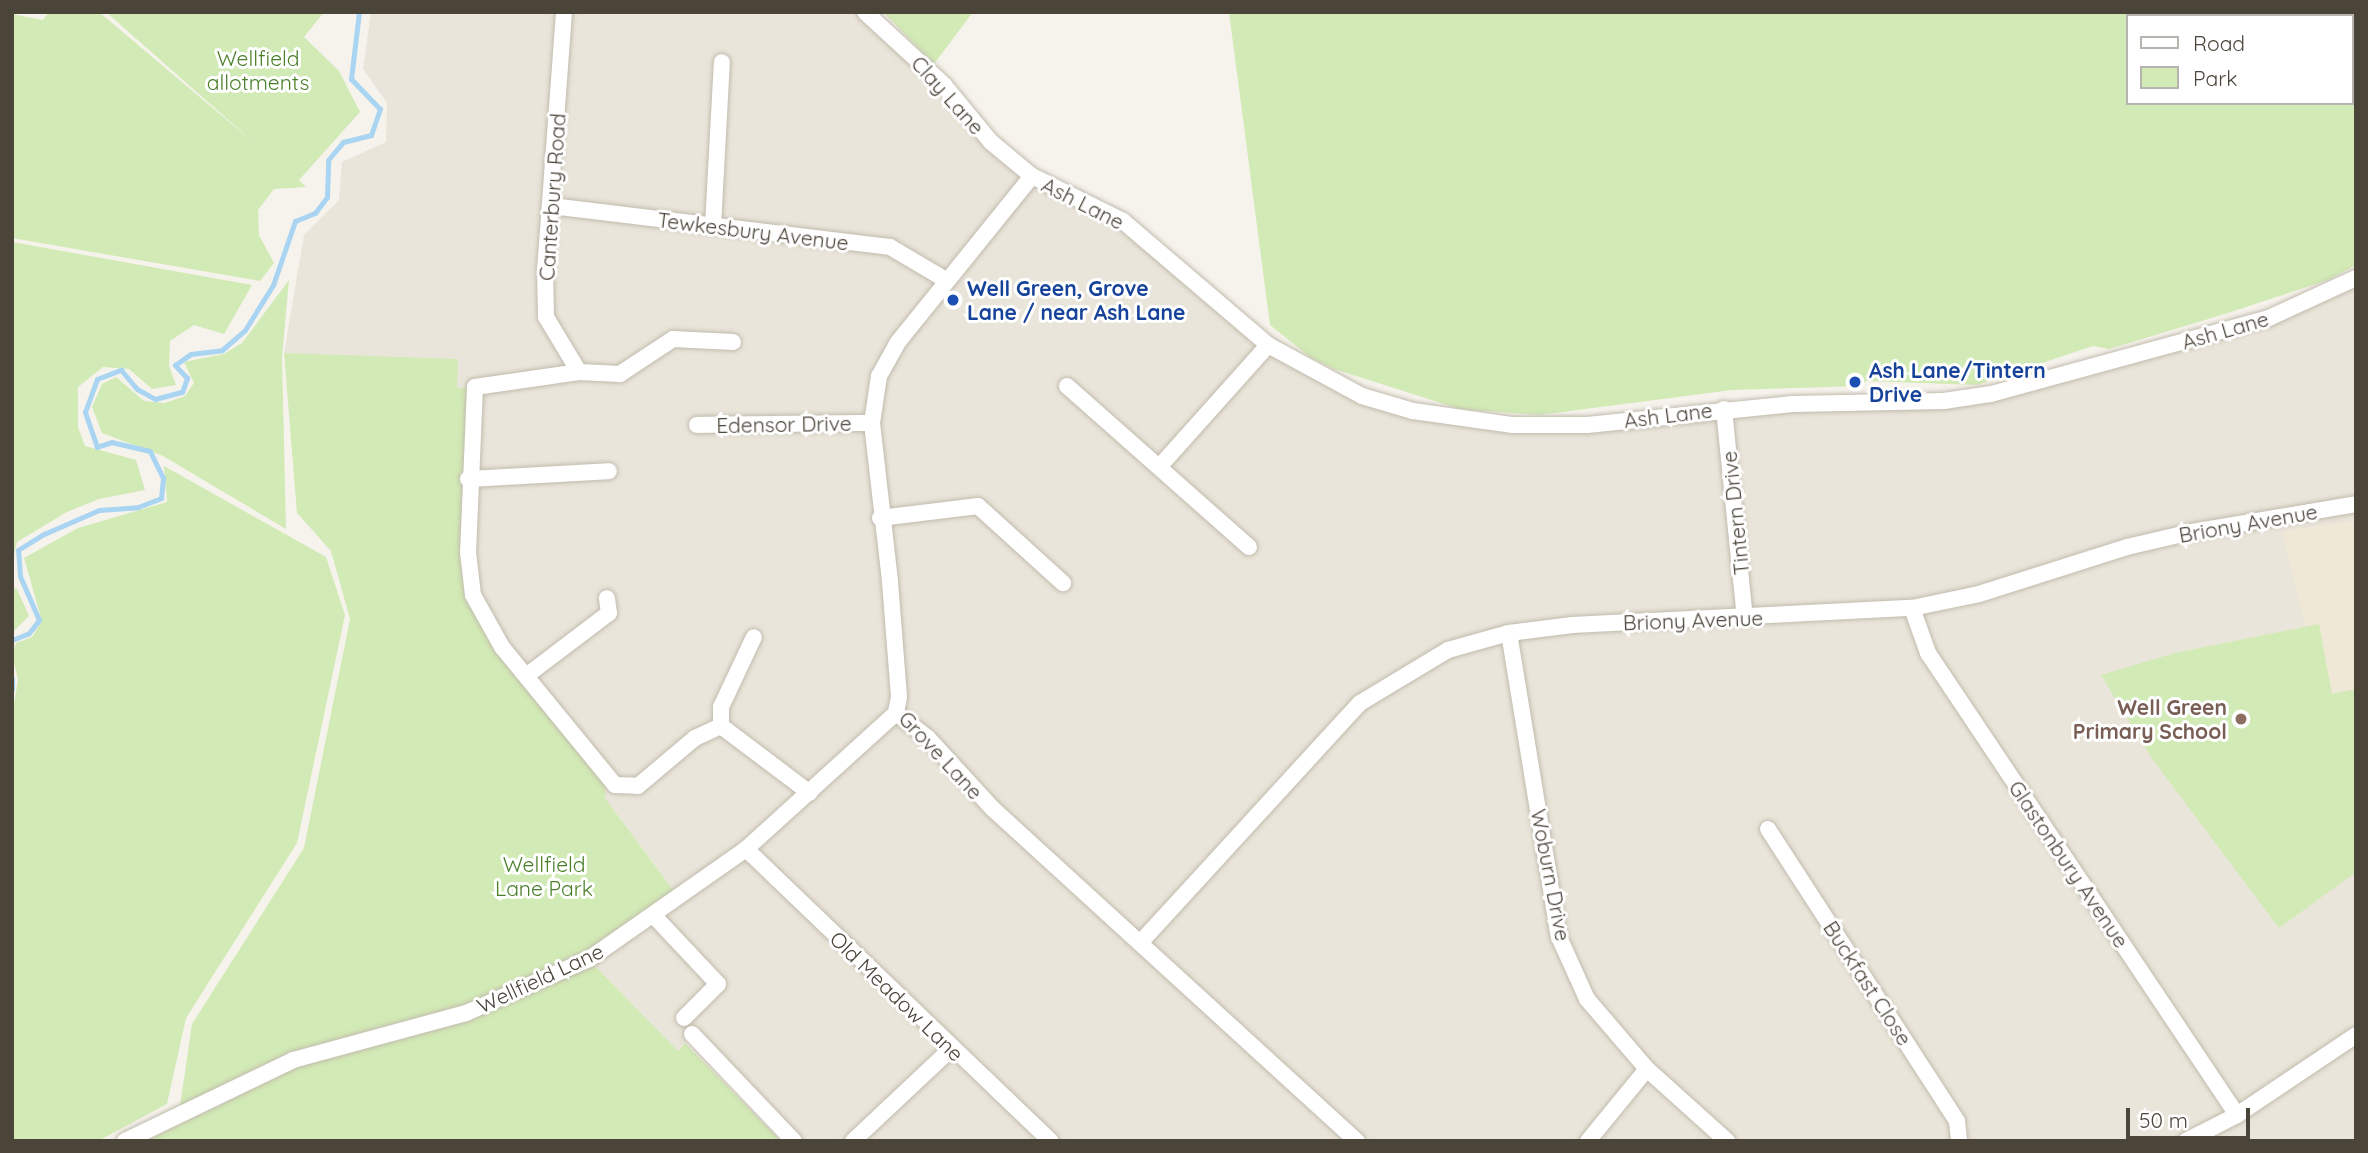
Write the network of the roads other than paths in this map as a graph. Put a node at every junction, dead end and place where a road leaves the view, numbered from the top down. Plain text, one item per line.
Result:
1 (564, 12) edge
2 (865, 12) edge
3 (722, 62) dead end
4 (1032, 176) junction
5 (551, 206) junction
6 (713, 226) junction
7 (2356, 278) edge
8 (946, 280) junction
9 (733, 342) dead end
10 (1268, 345) junction
11 (579, 372) junction
12 (1067, 386) dead end
13 (1724, 409) junction
14 (872, 423) junction
15 (697, 425) dead end
16 (1160, 466) junction
17 (609, 471) dead end
18 (468, 478) junction
19 (2356, 504) edge
20 (880, 518) junction
21 (1249, 547) dead end
22 (1063, 583) dead end
23 (607, 598) dead end
24 (1912, 608) junction
25 (1745, 618) junction
26 (1509, 633) junction
27 (754, 637) dead end
28 (526, 676) junction
29 (896, 713) junction
30 (721, 726) junction
31 (810, 793) junction
32 (1768, 829) dead end
33 (746, 849) junction
34 (654, 917) junction
35 (1140, 943) junction
36 (684, 1018) dead end
37 (692, 1034) dead end
38 (2356, 1035) edge
39 (952, 1048) junction
40 (1647, 1069) junction
41 (2237, 1115) junction
42 (125, 1141) edge
43 (794, 1141) edge
44 (853, 1141) edge
45 (1050, 1141) edge
46 (1357, 1141) edge
47 (1588, 1141) edge
48 (1727, 1141) edge
49 (1959, 1141) edge
50 (2186, 1141) edge

1 - 5 street, Canterbury Road
2 - 4 street, Clay Lane
3 - 6 street
4 - 8 street, Grove Lane
4 - 10 street, Ash Lane
5 - 6 street, Tewkesbury Avenue
5 - 11 street, Canterbury Road
6 - 8 street, Tewkesbury Avenue
7 - 13 street, Ash Lane
8 - 14 street, Grove Lane
9 - 11 street
10 - 13 street, Ash Lane
10 - 16 street
11 - 18 street
12 - 16 street
13 - 25 street, Tintern Drive
14 - 15 street, Edensor Drive
14 - 20 street, Grove Lane
16 - 21 street
17 - 18 street
18 - 28 street
19 - 24 street, Briony Avenue
20 - 22 street
20 - 29 street, Grove Lane
23 - 28 street
24 - 25 street, Briony Avenue
24 - 41 street, Glastonbury Avenue
25 - 26 street, Briony Avenue
26 - 35 street, Briony Avenue
26 - 40 street, Woburn Drive
27 - 30 street
28 - 30 street
29 - 31 street, Wellfield Lane
29 - 35 street, Grove Lane
30 - 31 street
31 - 33 street, Wellfield Lane
32 - 49 street, Buckfast Close
33 - 34 street, Wellfield Lane
33 - 39 street, Old Meadow Lane
34 - 36 street
34 - 42 street, Wellfield Lane
35 - 46 street, Grove Lane
37 - 43 street
38 - 41 street
39 - 44 street
39 - 45 street, Old Meadow Lane
40 - 47 street
40 - 48 street, Woburn Drive
41 - 50 street

